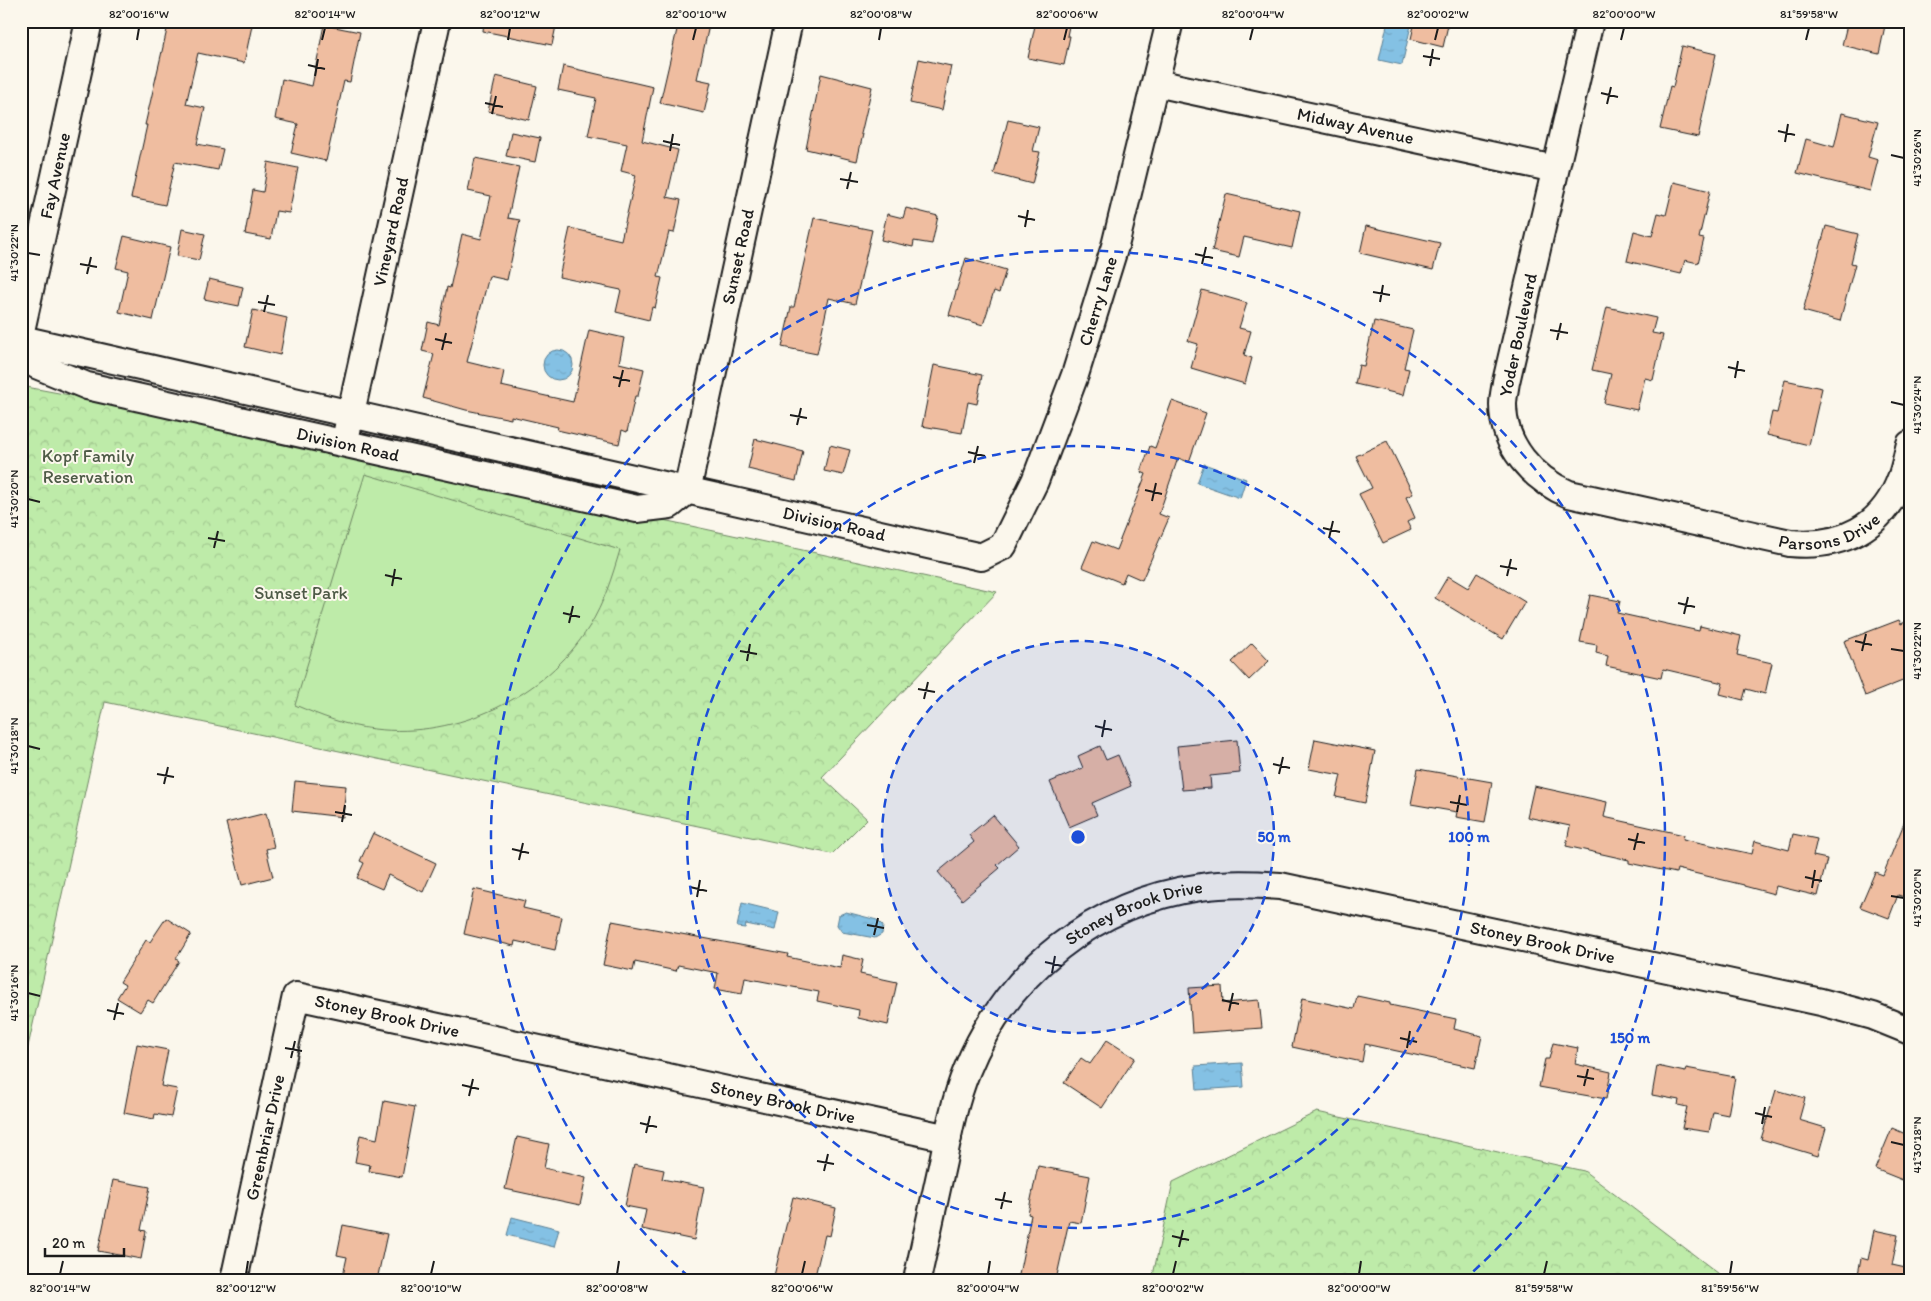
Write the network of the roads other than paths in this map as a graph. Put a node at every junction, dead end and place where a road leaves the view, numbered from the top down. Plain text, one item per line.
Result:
1 (89, 21) edge
2 (437, 21) edge
3 (788, 21) edge
4 (1170, 21) edge
5 (1590, 21) edge
6 (1156, 82) junction
7 (1555, 169) junction
8 (21, 331) edge
9 (21, 340) edge
10 (350, 413) junction
11 (344, 443) junction
12 (1910, 444) edge
13 (687, 490) junction
14 (1728, 529) joint
15 (981, 557) joint
16 (296, 996) joint
17 (1910, 1031) edge
18 (948, 1138) junction
19 (234, 1280) edge
20 (917, 1280) edge

1 - 8 street, Fay Avenue
2 - 10 street, Vineyard Road
3 - 13 street, Sunset Road
4 - 6 street, Cherry Lane
5 - 7 street, Yoder Boulevard
6 - 7 street, Midway Avenue
6 - 15 street, Cherry Lane
7 - 14 street, Yoder Boulevard
9 - 10 street, Division Road
9 - 11 street, Division Road
10 - 11 street, Vineyard Road
10 - 13 street, Division Road
11 - 13 street, Division Road
12 - 14 street, Parsons Drive
13 - 15 street, Division Road
16 - 18 street, Stoney Brook Drive
16 - 19 street, Greenbriar Drive
17 - 18 street, Stoney Brook Drive
18 - 20 street

